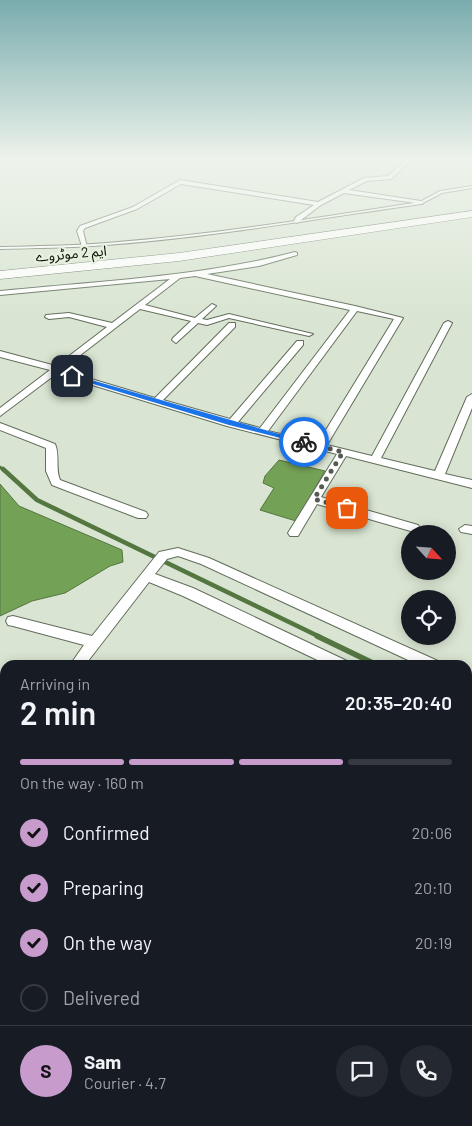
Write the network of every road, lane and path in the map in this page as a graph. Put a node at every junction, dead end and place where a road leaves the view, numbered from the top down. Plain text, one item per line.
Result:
1 (120, 214) edge
2 (305, 214) edge
3 (375, 214) edge
4 (398, 214) edge
5 (472, 214) edge
6 (297, 221) junction
7 (281, 236) junction
8 (85, 246) junction
9 (0, 248) edge
10 (295, 254) dead end
11 (0, 258) edge
12 (0, 267) edge
13 (193, 273) junction
14 (0, 276) edge
15 (178, 276) junction
16 (0, 294) edge
17 (138, 306) junction
18 (212, 306) dead end
19 (355, 308) junction
20 (49, 317) dead end
21 (196, 321) junction
22 (448, 323) dead end
23 (232, 325) dead end
24 (113, 326) junction
25 (309, 334) dead end
26 (176, 340) dead end
27 (300, 343) dead end
28 (0, 354) edge
29 (56, 370) junction
30 (472, 397) edge
31 (157, 401) junction
32 (0, 413) edge
33 (232, 424) junction
34 (0, 426) edge
35 (262, 432) junction
36 (320, 446) junction
37 (343, 452) junction
38 (374, 461) junction
39 (439, 475) junction
40 (472, 484) edge
41 (314, 499) junction
42 (142, 515) dead end
43 (404, 525) edge
44 (294, 533) dead end
45 (147, 576) junction
46 (13, 621) dead end
47 (95, 642) junction
48 (81, 660) edge
49 (331, 660) edge
50 (422, 660) edge

1 - 8 street
2 - 6 street
3 - 6 lane
4 - 7 highway, ایم 2 موٹروے
5 - 14 highway, ایم 2 موٹروے
6 - 8 lane
7 - 11 highway
7 - 12 highway, ایم 2 موٹروے
8 - 9 lane
10 - 13 street
13 - 15 street
13 - 19 street
15 - 16 street
15 - 17 street
17 - 21 street
17 - 24 street
18 - 21 street
19 - 35 street
19 - 36 street
20 - 24 street
21 - 25 street
21 - 26 street
22 - 38 street
23 - 31 street
24 - 29 street
27 - 33 street
28 - 29 street
29 - 31 street
29 - 32 street
30 - 39 street
31 - 33 street
33 - 35 street
34 - 42 street
35 - 36 street
36 - 37 street
37 - 38 street
37 - 41 street
38 - 39 street
39 - 40 street
41 - 43 street
41 - 44 street
45 - 47 street
45 - 49 street
45 - 50 street
46 - 47 street
47 - 48 street

